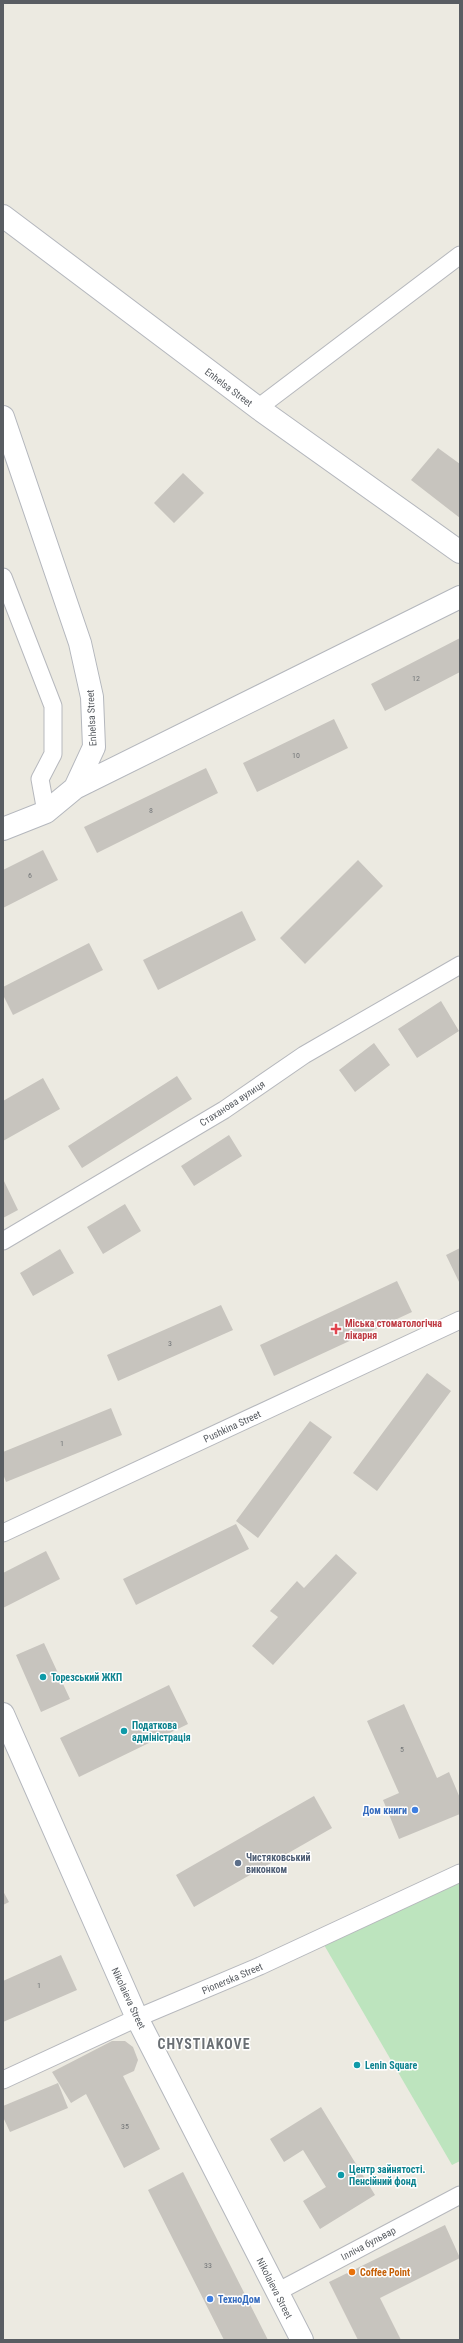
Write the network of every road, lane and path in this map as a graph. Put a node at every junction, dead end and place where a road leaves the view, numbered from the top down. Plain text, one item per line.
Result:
1 (3, 216) edge
2 (460, 255) edge
3 (258, 408) junction
4 (3, 417) edge
5 (460, 552) edge
6 (3, 576) edge
7 (460, 597) edge
8 (75, 788) junction
9 (46, 812) junction
10 (3, 829) edge
11 (460, 964) edge
12 (3, 1241) edge
13 (460, 1320) edge
14 (3, 1533) edge
15 (3, 1714) edge
16 (460, 1873) edge
17 (138, 2018) junction
18 (3, 2080) edge
19 (460, 2196) edge
20 (277, 2292) junction
21 (302, 2340) edge

1 - 3 street, Enhelsa Street
2 - 3 street
3 - 5 street, Enhelsa Street
4 - 8 street, Enhelsa Street
6 - 9 street
7 - 8 street
8 - 9 street
9 - 10 street
11 - 12 street, Стаханова вулиця
13 - 14 street, Pushkina Street
15 - 17 street, Nikolaieva Street
16 - 17 street, Pionerska Street
17 - 18 street, Pionerska Street
17 - 20 street, Nikolaieva Street
19 - 20 street, Ілліча бульвар
20 - 21 street, Nikolaieva Street

